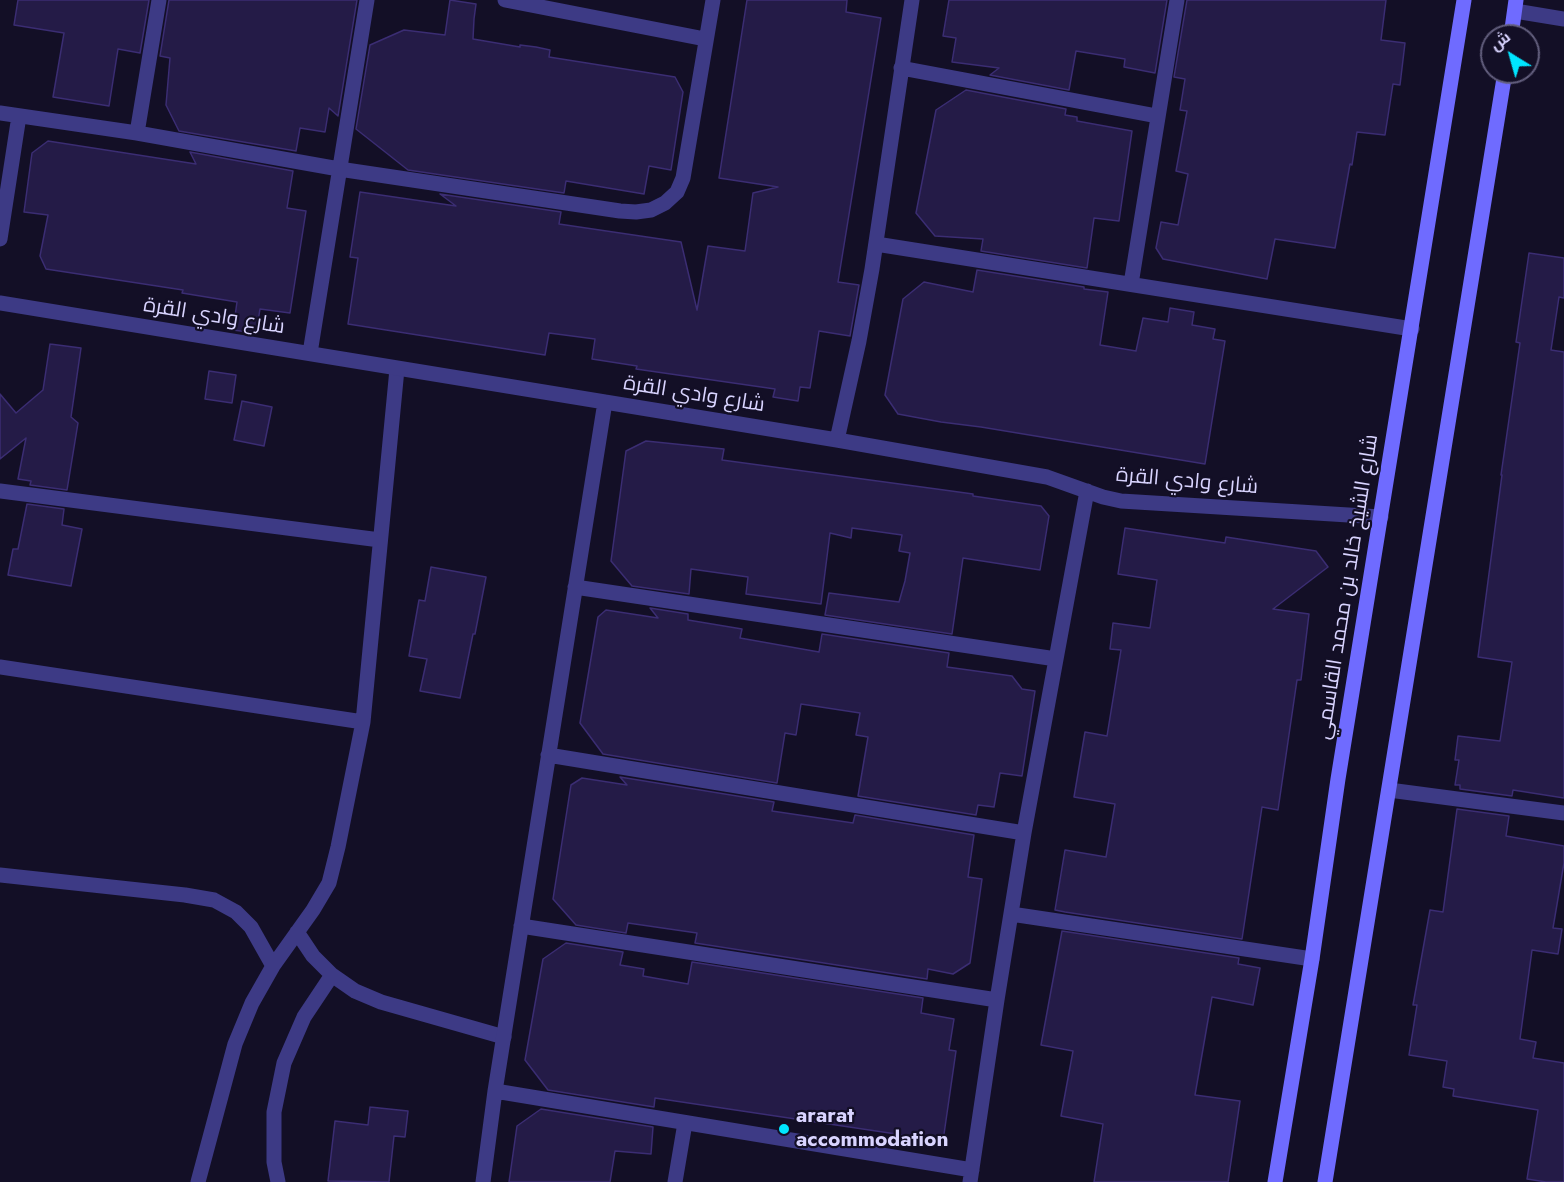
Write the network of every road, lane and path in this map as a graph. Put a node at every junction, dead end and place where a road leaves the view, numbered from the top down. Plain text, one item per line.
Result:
1 (159, 0) edge
2 (367, 0) edge
3 (505, 0) edge
4 (713, 0) edge
5 (912, 0) edge
6 (1177, 0) edge
7 (1464, 0) edge
8 (1515, 6) edge
9 (1564, 19) edge
10 (1513, 24) edge
11 (705, 39) junction
12 (901, 68) junction
13 (1503, 84) edge
14 (0, 113) edge
15 (19, 116) junction
16 (1157, 116) junction
17 (137, 133) junction
18 (339, 169) junction
19 (0, 239) edge
20 (876, 244) junction
21 (1131, 284) junction
22 (0, 303) edge
23 (1412, 329) junction
24 (310, 353) junction
25 (398, 369) junction
26 (605, 402) junction
27 (837, 440) junction
28 (0, 491) edge
29 (1087, 491) junction
30 (1381, 517) junction
31 (380, 540) junction
32 (575, 587) junction
33 (1056, 659) junction
34 (0, 667) edge
35 (363, 722) junction
36 (548, 755) junction
37 (1389, 790) junction
38 (1564, 813) edge
39 (1024, 833) junction
40 (0, 874) edge
41 (1011, 914) junction
42 (521, 926) junction
43 (297, 932) junction
44 (1312, 959) junction
45 (273, 966) junction
46 (332, 975) junction
47 (997, 1000) junction
48 (504, 1037) junction
49 (495, 1091) junction
50 (685, 1123) junction
51 (971, 1176) edge
52 (198, 1182) edge
53 (278, 1182) edge
54 (483, 1182) edge
55 (675, 1182) edge
56 (1275, 1182) edge
57 (1324, 1182) edge

1 - 17 street
2 - 18 street
3 - 11 street
4 - 11 street
5 - 12 street
6 - 16 street
7 - 23 main road, شارع الشيخ خالد بن محمد القاسمي
8 - 9 street
8 - 10 main road
11 - 18 street
12 - 16 street
12 - 20 street
13 - 37 main road
14 - 15 street
15 - 17 street
15 - 19 street
16 - 21 street
17 - 18 street
18 - 24 street
20 - 21 street
20 - 27 street
21 - 23 street
22 - 24 street, شارع وادي القرة
23 - 30 main road, شارع الشيخ خالد بن محمد القاسمي
24 - 25 street, شارع وادي القرة
25 - 26 street, شارع وادي القرة
25 - 31 street
26 - 27 street, شارع وادي القرة
26 - 32 street
27 - 29 street, شارع وادي القرة
28 - 31 street
29 - 30 street, شارع وادي القرة
29 - 33 street
30 - 44 main road, شارع الشيخ خالد بن محمد القاسمي
31 - 35 street
32 - 33 street
32 - 36 street
33 - 39 street
34 - 35 street
35 - 43 street
36 - 39 street
36 - 42 street
37 - 38 street
37 - 57 main road
39 - 41 street
40 - 45 street
41 - 44 street
41 - 47 street
42 - 47 street
42 - 48 street
43 - 45 street
43 - 46 street
44 - 56 main road, شارع الشيخ خالد بن محمد القاسمي
45 - 52 street
46 - 48 street
46 - 53 street
47 - 51 street
48 - 49 street
49 - 50 street
49 - 54 street
50 - 51 street
50 - 55 street

